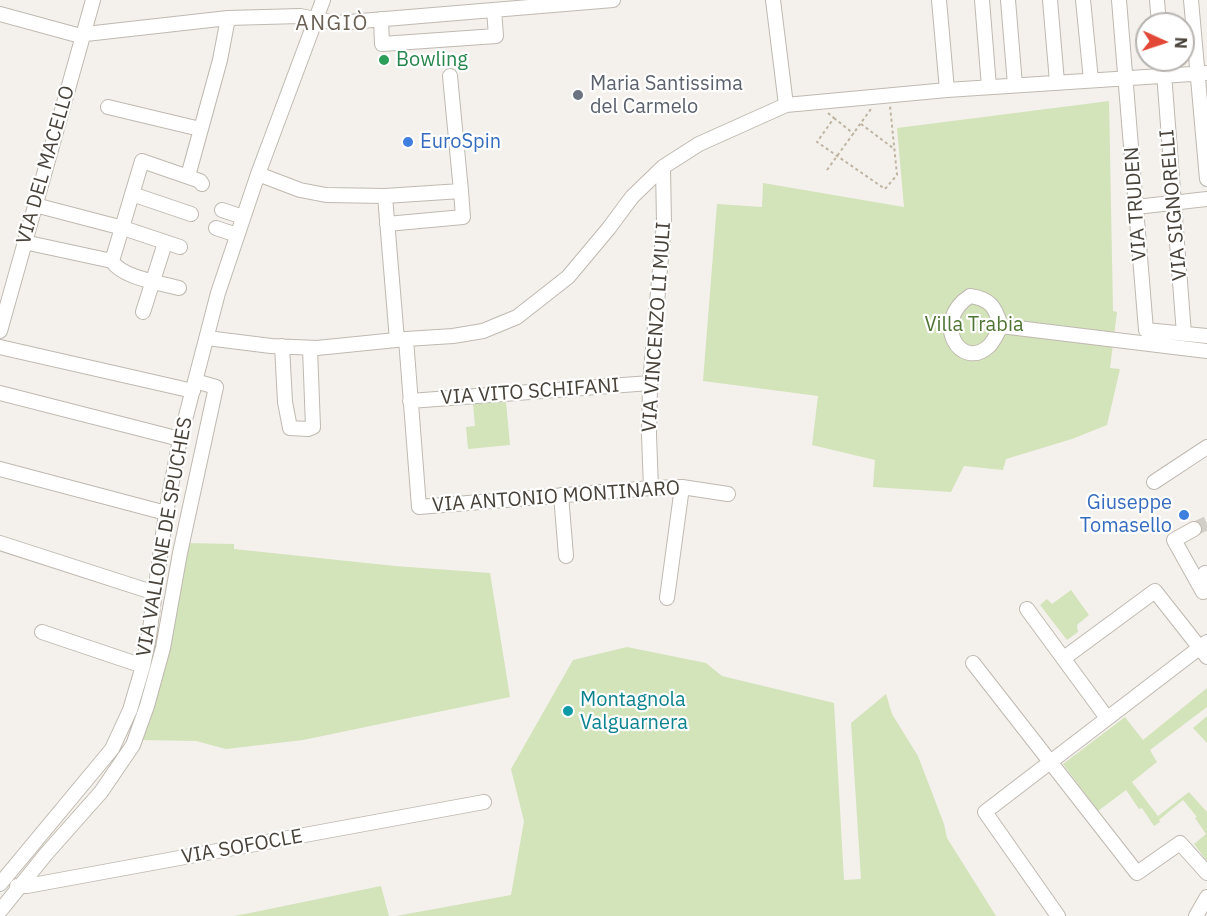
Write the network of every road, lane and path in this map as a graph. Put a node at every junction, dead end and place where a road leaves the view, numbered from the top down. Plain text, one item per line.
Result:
1 (93, 0) edge
2 (323, 0) edge
3 (613, 0) edge
4 (773, 0) edge
5 (939, 0) edge
6 (982, 0) edge
7 (1008, 0) edge
8 (1050, 0) edge
9 (1083, 0) edge
10 (1119, 0) edge
11 (1191, 0) edge
12 (553, 2) edge
13 (494, 10) junction
14 (0, 14) edge
15 (228, 18) junction
16 (381, 19) junction
17 (315, 20) junction
18 (84, 34) junction
19 (1164, 72) edge
20 (1203, 73) edge
21 (1164, 75) junction
22 (450, 76) dead end
23 (1126, 78) junction
24 (1091, 80) junction
25 (1057, 82) junction
26 (1015, 85) junction
27 (989, 87) junction
28 (946, 90) junction
29 (882, 95) junction
30 (821, 100) junction
31 (786, 105) junction
32 (108, 107) dead end
33 (834, 118) junction
34 (861, 124) junction
35 (200, 129) junction
36 (854, 134) junction
37 (894, 148) junction
38 (837, 157) junction
39 (663, 167) junction
40 (827, 170) dead end
41 (258, 174) junction
42 (188, 176) junction
43 (1207, 179) edge
44 (202, 184) dead end
45 (461, 191) junction
46 (132, 194) junction
47 (385, 196) junction
48 (1207, 199) edge
49 (1174, 202) junction
50 (35, 205) junction
51 (1136, 207) junction
52 (222, 210) dead end
53 (191, 214) dead end
54 (243, 217) junction
55 (387, 224) junction
56 (123, 228) junction
57 (216, 228) dead end
58 (237, 235) junction
59 (24, 242) junction
60 (165, 243) junction
61 (180, 247) dead end
62 (112, 261) junction
63 (154, 281) junction
64 (179, 288) dead end
65 (143, 312) dead end
66 (1001, 326) dead end
67 (0, 331) edge
68 (1184, 334) junction
69 (1207, 336) edge
70 (207, 338) junction
71 (401, 339) junction
72 (282, 346) junction
73 (0, 347) edge
74 (310, 348) junction
75 (1207, 351) edge
76 (650, 383) junction
77 (194, 386) junction
78 (0, 393) edge
79 (410, 401) junction
80 (180, 439) junction
81 (1207, 447) edge
82 (176, 460) junction
83 (198, 465) junction
84 (0, 469) edge
85 (1154, 482) dead end
86 (682, 487) junction
87 (651, 488) junction
88 (728, 494) dead end
89 (561, 495) junction
90 (166, 513) junction
91 (1194, 529) tunnel mouth
92 (0, 543) edge
93 (566, 556) dead end
94 (1207, 589) edge
95 (154, 593) junction
96 (667, 598) dead end
97 (1027, 609) dead end
98 (42, 632) dead end
99 (1205, 649) edge
100 (1064, 658) junction
101 (972, 663) dead end
102 (143, 666) junction
103 (1107, 718) junction
104 (1050, 762) junction
105 (484, 802) dead end
106 (1207, 873) edge
107 (0, 885) edge
108 (20, 886) junction
109 (1207, 897) edge
110 (0, 911) edge
111 (1058, 916) edge
112 (1196, 916) edge

1 - 18 street, VIA DEL MACELLO
2 - 17 street, VIA VALLONE DE SPUCHES
3 - 12 street
4 - 31 street
5 - 28 street
6 - 27 street
7 - 26 street
8 - 25 street
9 - 24 street
10 - 23 street, VIA TRUDEN
11 - 20 street
12 - 13 street
13 - 16 street
13 - 16 street
14 - 18 street
15 - 17 street
15 - 18 street
15 - 35 street
16 - 17 street
17 - 41 street, VIA VALLONE DE SPUCHES
18 - 50 street, VIA DEL MACELLO
19 - 21 street, VIA SIGNORELLI
20 - 21 street
20 - 43 street
21 - 23 street
21 - 49 street, VIA SIGNORELLI
22 - 45 street
23 - 24 street
23 - 51 street, VIA TRUDEN
24 - 25 street
25 - 26 street
26 - 27 street
27 - 28 street
28 - 29 street
29 - 30 street
29 - 34 path
29 - 37 path
30 - 31 street
30 - 33 path
31 - 39 street
32 - 35 street
33 - 36 path
33 - 38 path
34 - 36 path
34 - 37 path
35 - 42 street
36 - 38 path
37 - 38 path
38 - 40 path
39 - 71 street
39 - 76 street, VIA VINCENZO LI MULI
41 - 47 street
41 - 54 street, VIA VALLONE DE SPUCHES
42 - 44 street
42 - 46 street
45 - 47 street
45 - 55 street
46 - 53 street
46 - 56 street
47 - 55 street
48 - 49 street
49 - 51 street
49 - 68 street, VIA SIGNORELLI
50 - 56 street
50 - 59 street, VIA DEL MACELLO
51 - 68 street, VIA TRUDEN
52 - 54 street
54 - 58 street, VIA VALLONE DE SPUCHES
55 - 71 street
56 - 60 street
56 - 62 street
57 - 58 street
58 - 70 street, VIA VALLONE DE SPUCHES
59 - 62 street
59 - 67 street, VIA DEL MACELLO
60 - 61 street
60 - 63 street
62 - 63 street
63 - 64 street
63 - 65 street
66 - 75 street
68 - 69 street
70 - 72 street
70 - 77 street, VIA VALLONE DE SPUCHES
71 - 74 street
71 - 79 street
72 - 74 street
72 - 74 street
73 - 77 street
76 - 79 street, VIA VITO SCHIFANI
76 - 87 street, VIA VINCENZO LI MULI
77 - 80 street, VIA VALLONE DE SPUCHES
77 - 83 street
78 - 80 street
79 - 89 street, VIA ANTONIO MONTINARO
80 - 82 street, VIA VALLONE DE SPUCHES
81 - 85 street
82 - 83 street
82 - 90 street, VIA VALLONE DE SPUCHES
83 - 108 street
84 - 90 street
86 - 87 street, VIA ANTONIO MONTINARO
86 - 88 street, VIA ANTONIO MONTINARO
86 - 96 street
87 - 89 street, VIA ANTONIO MONTINARO
89 - 93 street
90 - 95 street, VIA VALLONE DE SPUCHES
91 - 94 street
92 - 95 street
95 - 102 street, VIA VALLONE DE SPUCHES
97 - 100 street
98 - 102 street
99 - 100 street
99 - 103 street
100 - 103 street
101 - 104 street
102 - 107 street, VIA VALLONE DE SPUCHES
103 - 104 street
104 - 106 street
104 - 111 street
105 - 108 street, VIA SOFOCLE
107 - 108 street, VIA SOFOCLE
108 - 110 street
109 - 112 street

